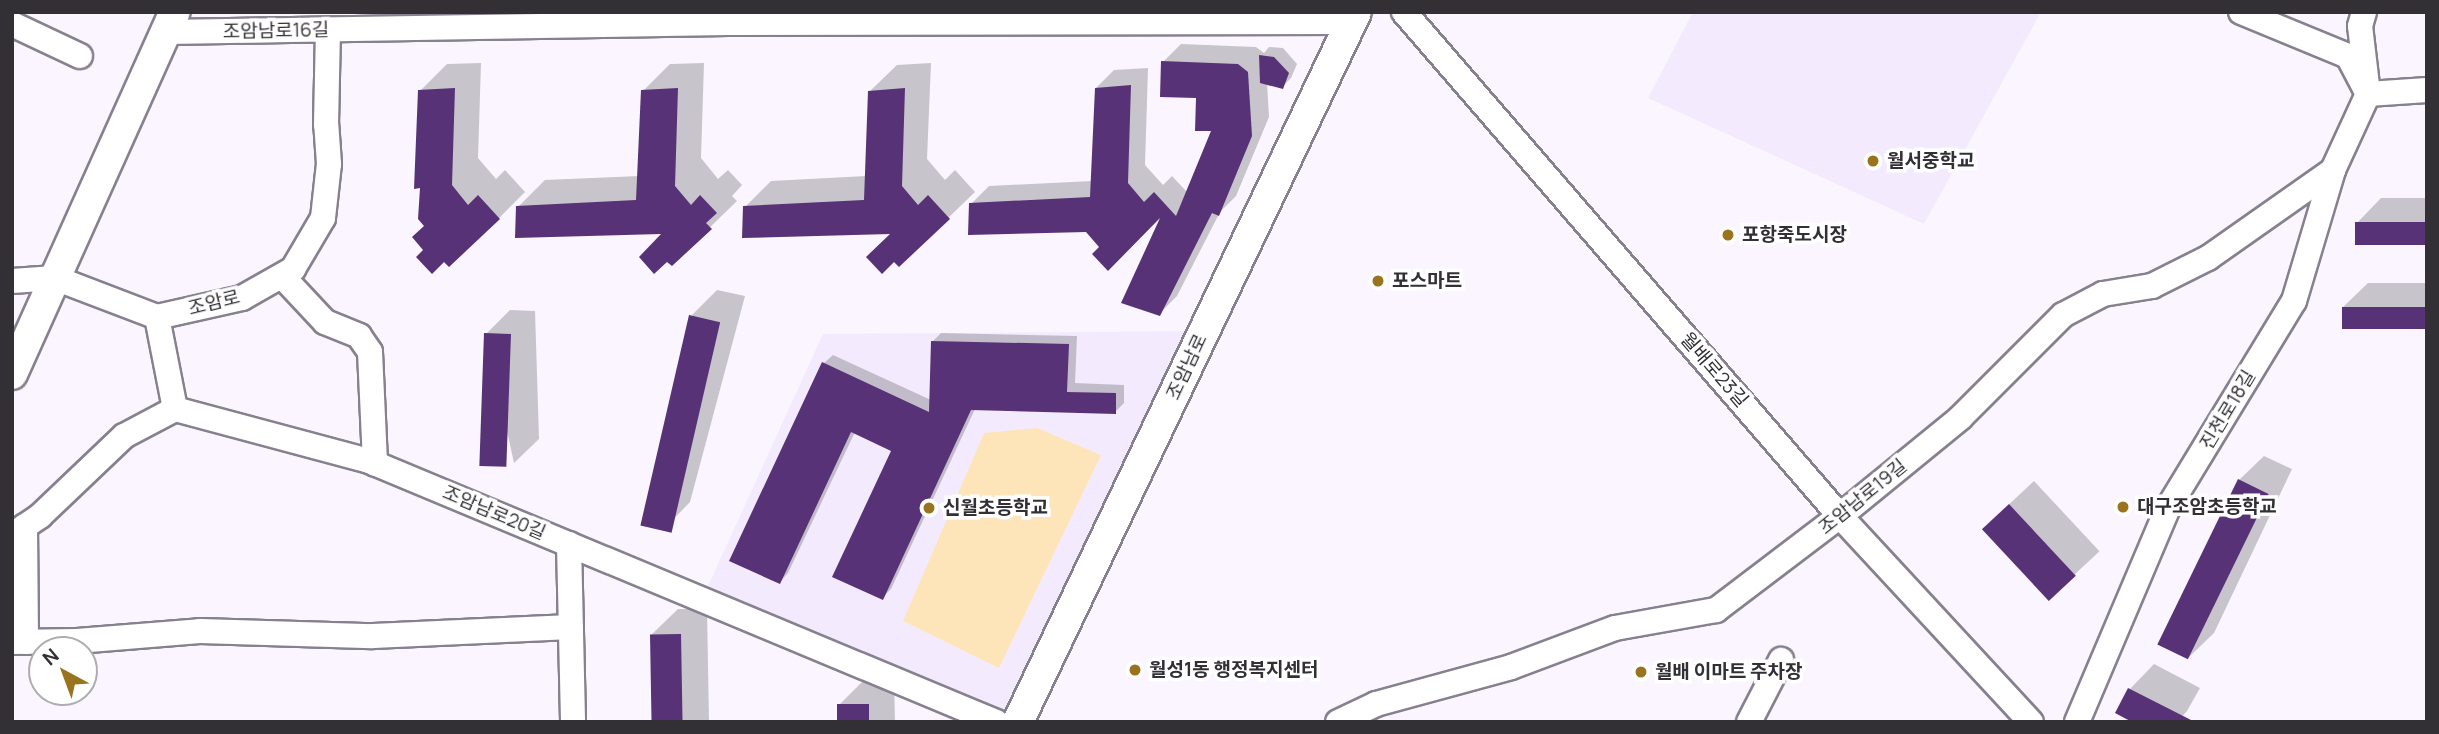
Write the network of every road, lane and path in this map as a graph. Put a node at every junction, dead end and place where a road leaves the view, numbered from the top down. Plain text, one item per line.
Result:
1 (396, 12) edge
2 (1404, 12) edge
3 (2241, 12) edge
4 (2364, 12) edge
5 (1353, 17) edge
6 (1106, 18) edge
7 (580, 19) edge
8 (171, 22) edge
9 (12, 24) edge
10 (369, 29) junction
11 (328, 30) junction
12 (80, 56) dead end
13 (2427, 90) edge
14 (2368, 93) junction
15 (2333, 170) junction
16 (282, 276) junction
17 (55, 278) junction
18 (12, 281) edge
19 (157, 317) junction
20 (12, 374) edge
21 (175, 409) junction
22 (375, 464) junction
23 (1840, 516) junction
24 (19, 531) edge
25 (569, 544) junction
26 (571, 627) junction
27 (19, 642) edge
28 (1781, 660) dead end
29 (573, 722) edge
30 (996, 722) edge
31 (1018, 722) edge
32 (1338, 722) edge
33 (1749, 722) edge
34 (2031, 722) edge
35 (2077, 722) edge

1 - 10 street
2 - 23 street, 월배로23길
3 - 14 street
4 - 14 street
5 - 6 street, 조암남로16길
5 - 31 main road, 조암남로
6 - 7 street, 조암남로16길
7 - 10 street, 조암남로16길
8 - 11 street, 조암남로16길
8 - 17 main road
9 - 12 street
10 - 11 street, 조암남로16길
11 - 16 street, 조암로
13 - 14 street
14 - 15 street, 진천로18길
15 - 23 street, 조암남로19길
15 - 35 street, 진천로18길
16 - 19 street, 조암로
16 - 22 street
17 - 18 street
17 - 19 street
17 - 20 main road
19 - 21 street
21 - 22 street, 조암남로20길
21 - 24 street
22 - 25 street, 조암남로20길
23 - 32 street, 조암남로19길
23 - 34 street, 월배로23길
24 - 27 street
25 - 26 street
25 - 30 street, 조암남로20길
26 - 27 street
26 - 29 street
28 - 33 street

